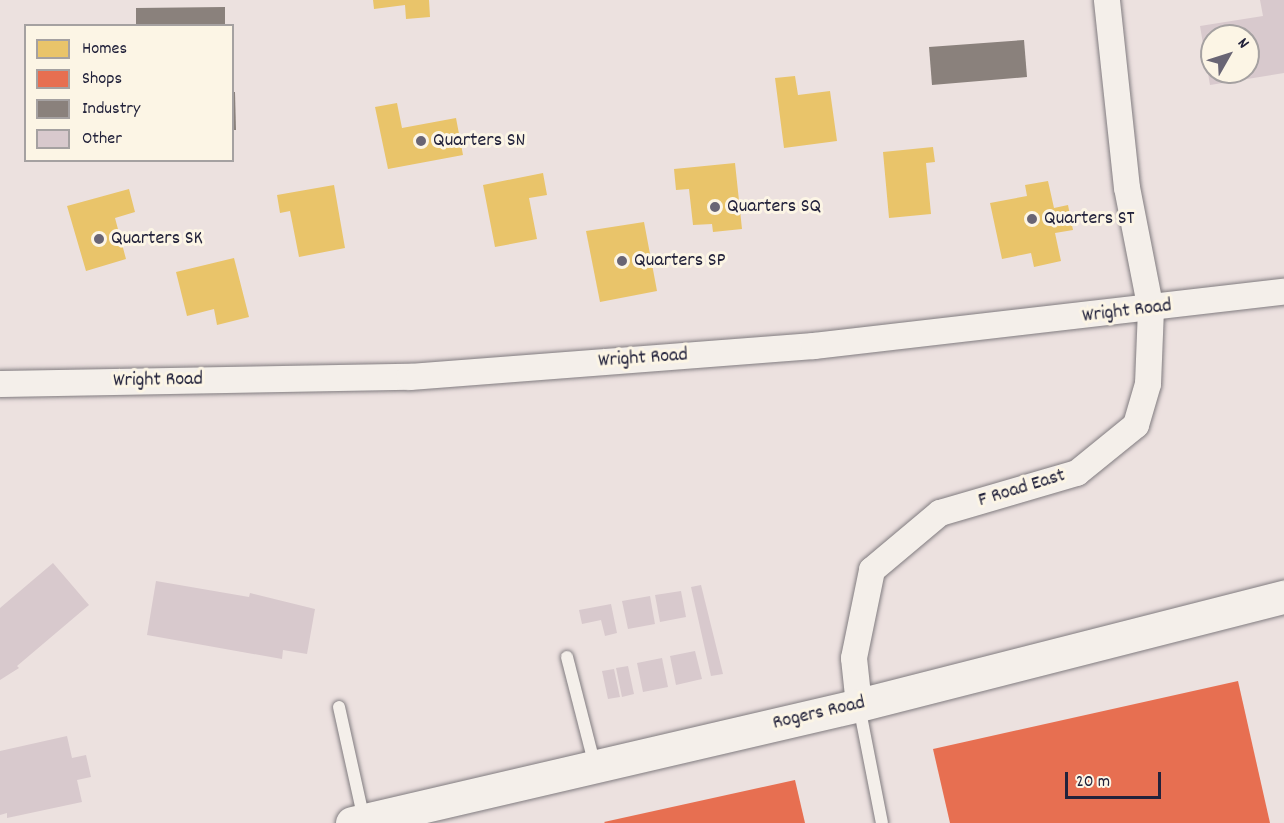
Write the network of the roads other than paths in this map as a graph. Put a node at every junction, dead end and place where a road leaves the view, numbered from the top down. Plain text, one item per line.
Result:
1 (1107, 0) edge
2 (1284, 292) edge
3 (1150, 310) junction
4 (0, 384) edge
5 (1284, 597) edge
6 (567, 657) dead end
7 (859, 705) junction
8 (339, 707) dead end
9 (596, 766) junction
10 (418, 816) edge
11 (358, 822) edge
12 (882, 823) edge

1 - 3 street, F Road East
2 - 3 street, Wright Road
3 - 4 street, Wright Road
3 - 7 street, F Road East
5 - 7 street, Rogers Road
6 - 9 lane
7 - 9 street, Rogers Road
7 - 12 lane
8 - 11 lane
9 - 10 street, Rogers Road
10 - 11 street, Rogers Road

